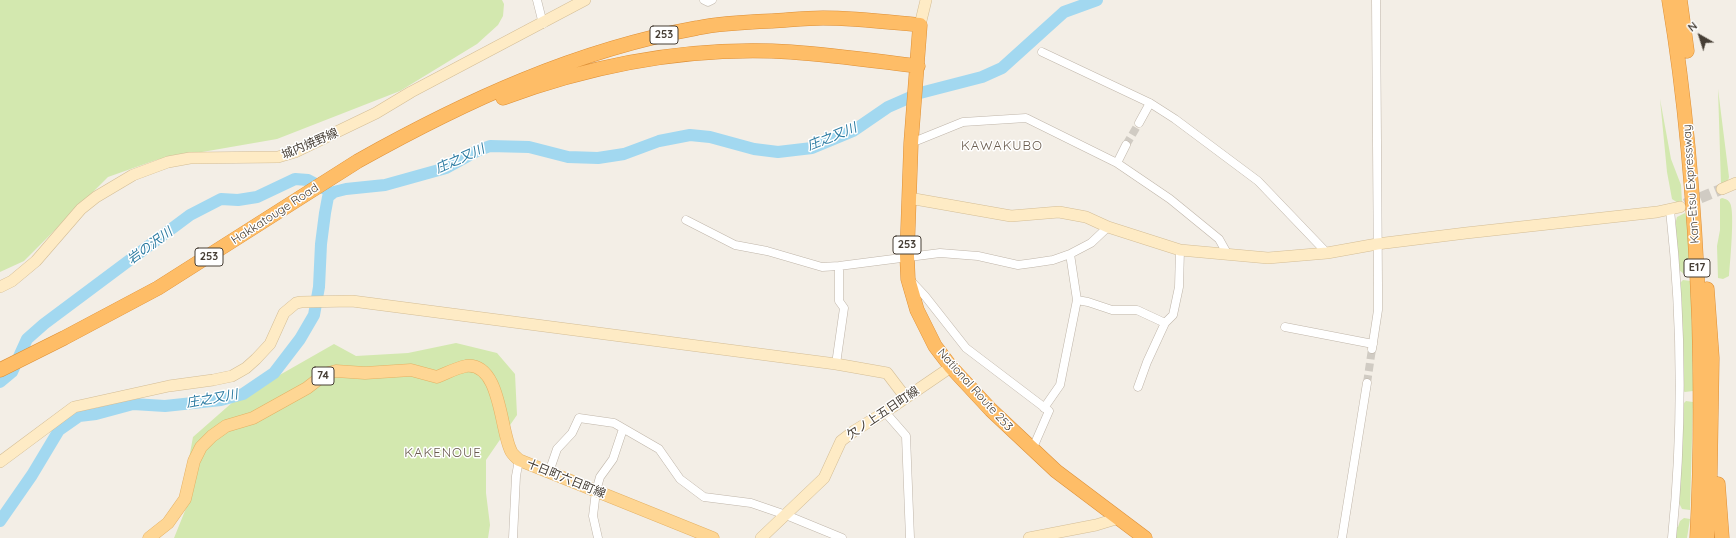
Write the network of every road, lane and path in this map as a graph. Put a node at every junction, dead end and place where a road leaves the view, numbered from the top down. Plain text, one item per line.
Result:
1 (536, 0) edge
2 (586, 0) edge
3 (704, 0) edge
4 (712, 0) edge
5 (926, 0) edge
6 (1376, 0) edge
7 (1669, 0) edge
8 (1680, 0) edge
9 (543, 24) junction
10 (920, 25) junction
11 (1042, 52) dead end
12 (918, 66) junction
13 (1150, 103) junction
14 (1139, 123) tunnel mouth
15 (424, 127) junction
16 (911, 143) junction
17 (1126, 145) tunnel mouth
18 (1117, 164) junction
19 (1736, 183) edge
20 (1722, 189) tunnel mouth
21 (908, 198) junction
22 (1675, 208) joint
23 (686, 220) dead end
24 (1108, 227) junction
25 (1377, 244) junction
26 (1180, 250) junction
27 (1327, 253) junction
28 (1070, 254) junction
29 (1228, 255) junction
30 (907, 256) junction
31 (839, 266) junction
32 (908, 279) junction
33 (0, 287) edge
34 (1078, 300) junction
35 (1165, 323) junction
36 (1285, 327) dead end
37 (1712, 358) junction
38 (836, 364) junction
39 (951, 367) junction
40 (0, 370) edge
41 (1367, 383) tunnel mouth
42 (1138, 387) dead end
43 (906, 398) junction
44 (1044, 408) junction
45 (885, 412) junction
46 (623, 429) junction
47 (1032, 450) junction
48 (519, 460) junction
49 (0, 462) edge
50 (549, 472) junction
51 (596, 491) junction
52 (786, 515) junction
53 (1119, 518) junction
54 (1699, 537) edge
55 (149, 538) edge
56 (513, 538) edge
57 (598, 538) edge
58 (713, 538) edge
59 (761, 538) edge
60 (842, 538) edge
61 (910, 538) edge
62 (1029, 538) edge
63 (1146, 538) edge
64 (1342, 538) edge
65 (1672, 538) edge
66 (1722, 538) edge

1 - 9 street
2 - 9 street, 城内焼野線
3 - 4 street
5 - 10 street
6 - 25 street
7 - 54 highway, Kan-Etsu Expressway / E17
8 - 37 highway, Kan-Etsu Expressway / E17
9 - 33 street, 城内焼野線
10 - 12 highway, 253
10 - 15 highway, 253
11 - 13 street
12 - 15 highway, 253
12 - 16 highway, National Route 253 / 253
13 - 14 street
13 - 27 street
15 - 40 highway, Hakkatouge Road / 253
16 - 18 street
16 - 21 highway, National Route 253 / 253
17 - 18 street
18 - 29 street
19 - 20 street
21 - 24 street
21 - 30 highway, National Route 253 / 253
22 - 25 street
22 - 65 street
23 - 31 street
24 - 26 street
24 - 28 street
25 - 27 street
25 - 36 street
26 - 29 street
26 - 35 street
27 - 29 street
28 - 30 street
28 - 34 street
30 - 31 street
30 - 32 highway, National Route 253 / 253
31 - 38 street
32 - 39 highway, National Route 253 / 253
32 - 44 street
34 - 35 street
34 - 44 street
35 - 42 street
37 - 54 highway, Kan-Etsu Expressway / E17
37 - 66 highway
38 - 43 street
38 - 49 street
39 - 43 street, 欠ノ上五日町線
39 - 47 highway, National Route 253 / 253
41 - 64 street
43 - 45 street, 欠ノ上五日町線
44 - 47 street
45 - 52 street, 欠ノ上五日町線
45 - 61 street
46 - 50 street
46 - 51 street
46 - 52 street
47 - 53 highway, National Route 253 / 253
48 - 50 main road, 十日町六日町線
48 - 55 main road, 十日町六日町線 / 74
48 - 56 street
50 - 51 main road, 十日町六日町線
51 - 57 street
51 - 58 main road, 十日町六日町線
52 - 59 street, 欠ノ上五日町線
52 - 60 street
53 - 62 street
53 - 63 highway, National Route 253 / 253

